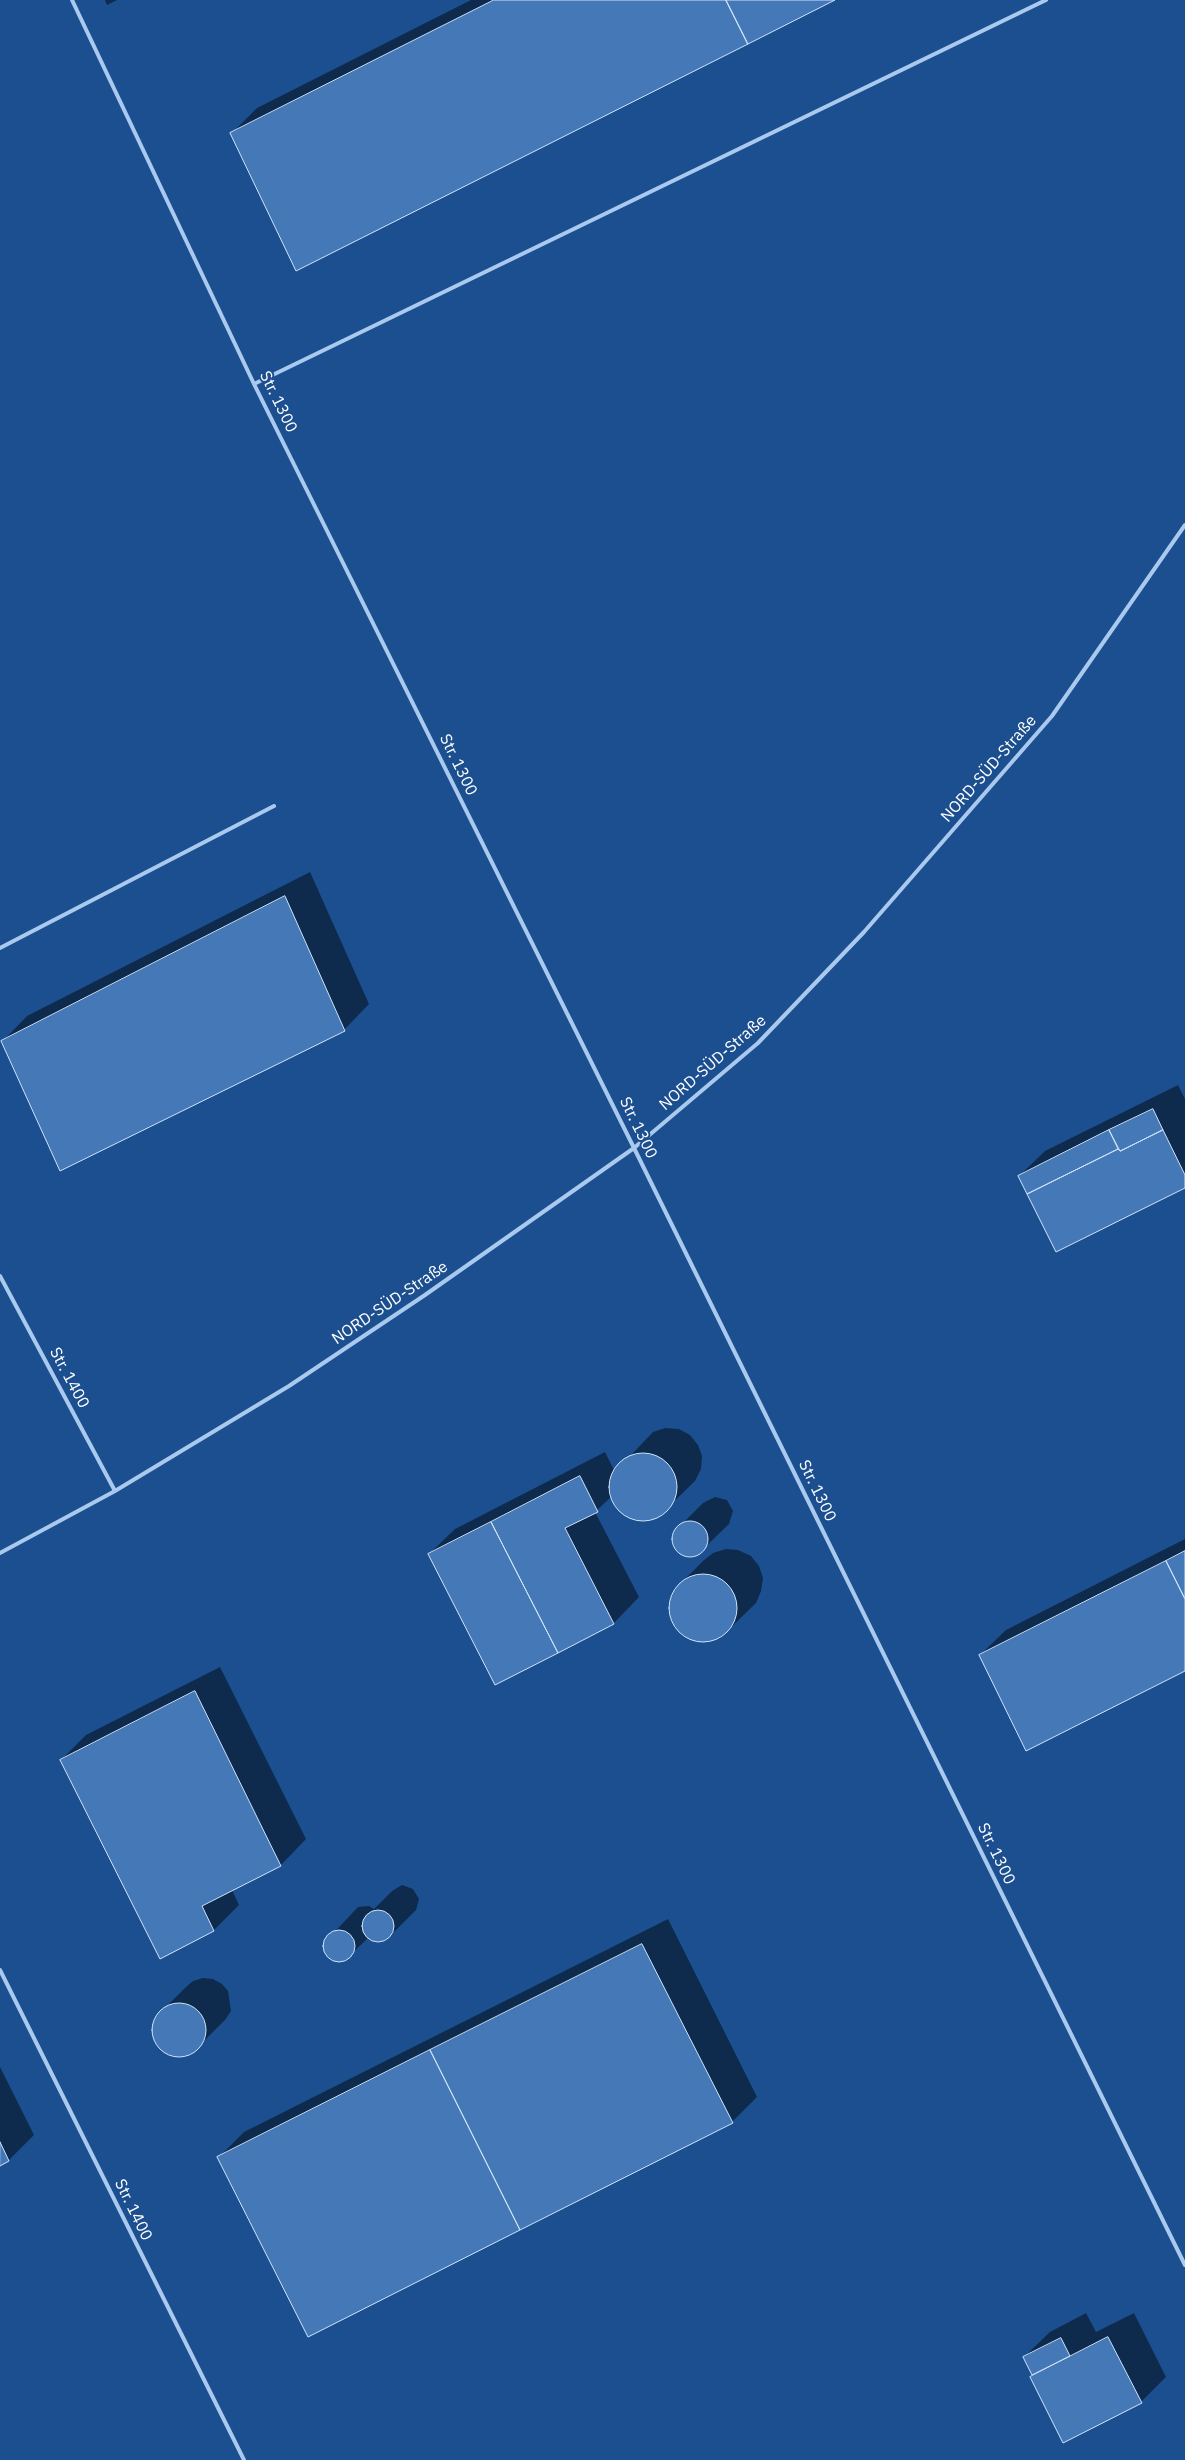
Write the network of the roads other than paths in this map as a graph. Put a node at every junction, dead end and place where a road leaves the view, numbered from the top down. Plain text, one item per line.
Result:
1 (72, 0) edge
2 (1046, 0) edge
3 (254, 384) junction
4 (1185, 525) edge
5 (274, 806) dead end
6 (0, 948) edge
7 (634, 1148) junction
8 (0, 1276) edge
9 (5, 1285) junction
10 (0, 1287) edge
11 (115, 1491) junction
12 (0, 1553) edge
13 (0, 1970) edge
14 (1185, 2265) edge
15 (244, 2460) edge

1 - 3 lane, Str. 1300
2 - 3 lane
3 - 7 lane, Str. 1300
4 - 7 lane, NORD-SÜD-Straße
5 - 6 lane
7 - 11 lane, NORD-SÜD-Straße
7 - 14 lane, Str. 1300
8 - 9 lane, Str. 1400
9 - 10 lane
9 - 11 lane, Str. 1400
11 - 12 lane, NORD-SÜD-Straße
13 - 15 lane, Str. 1400

